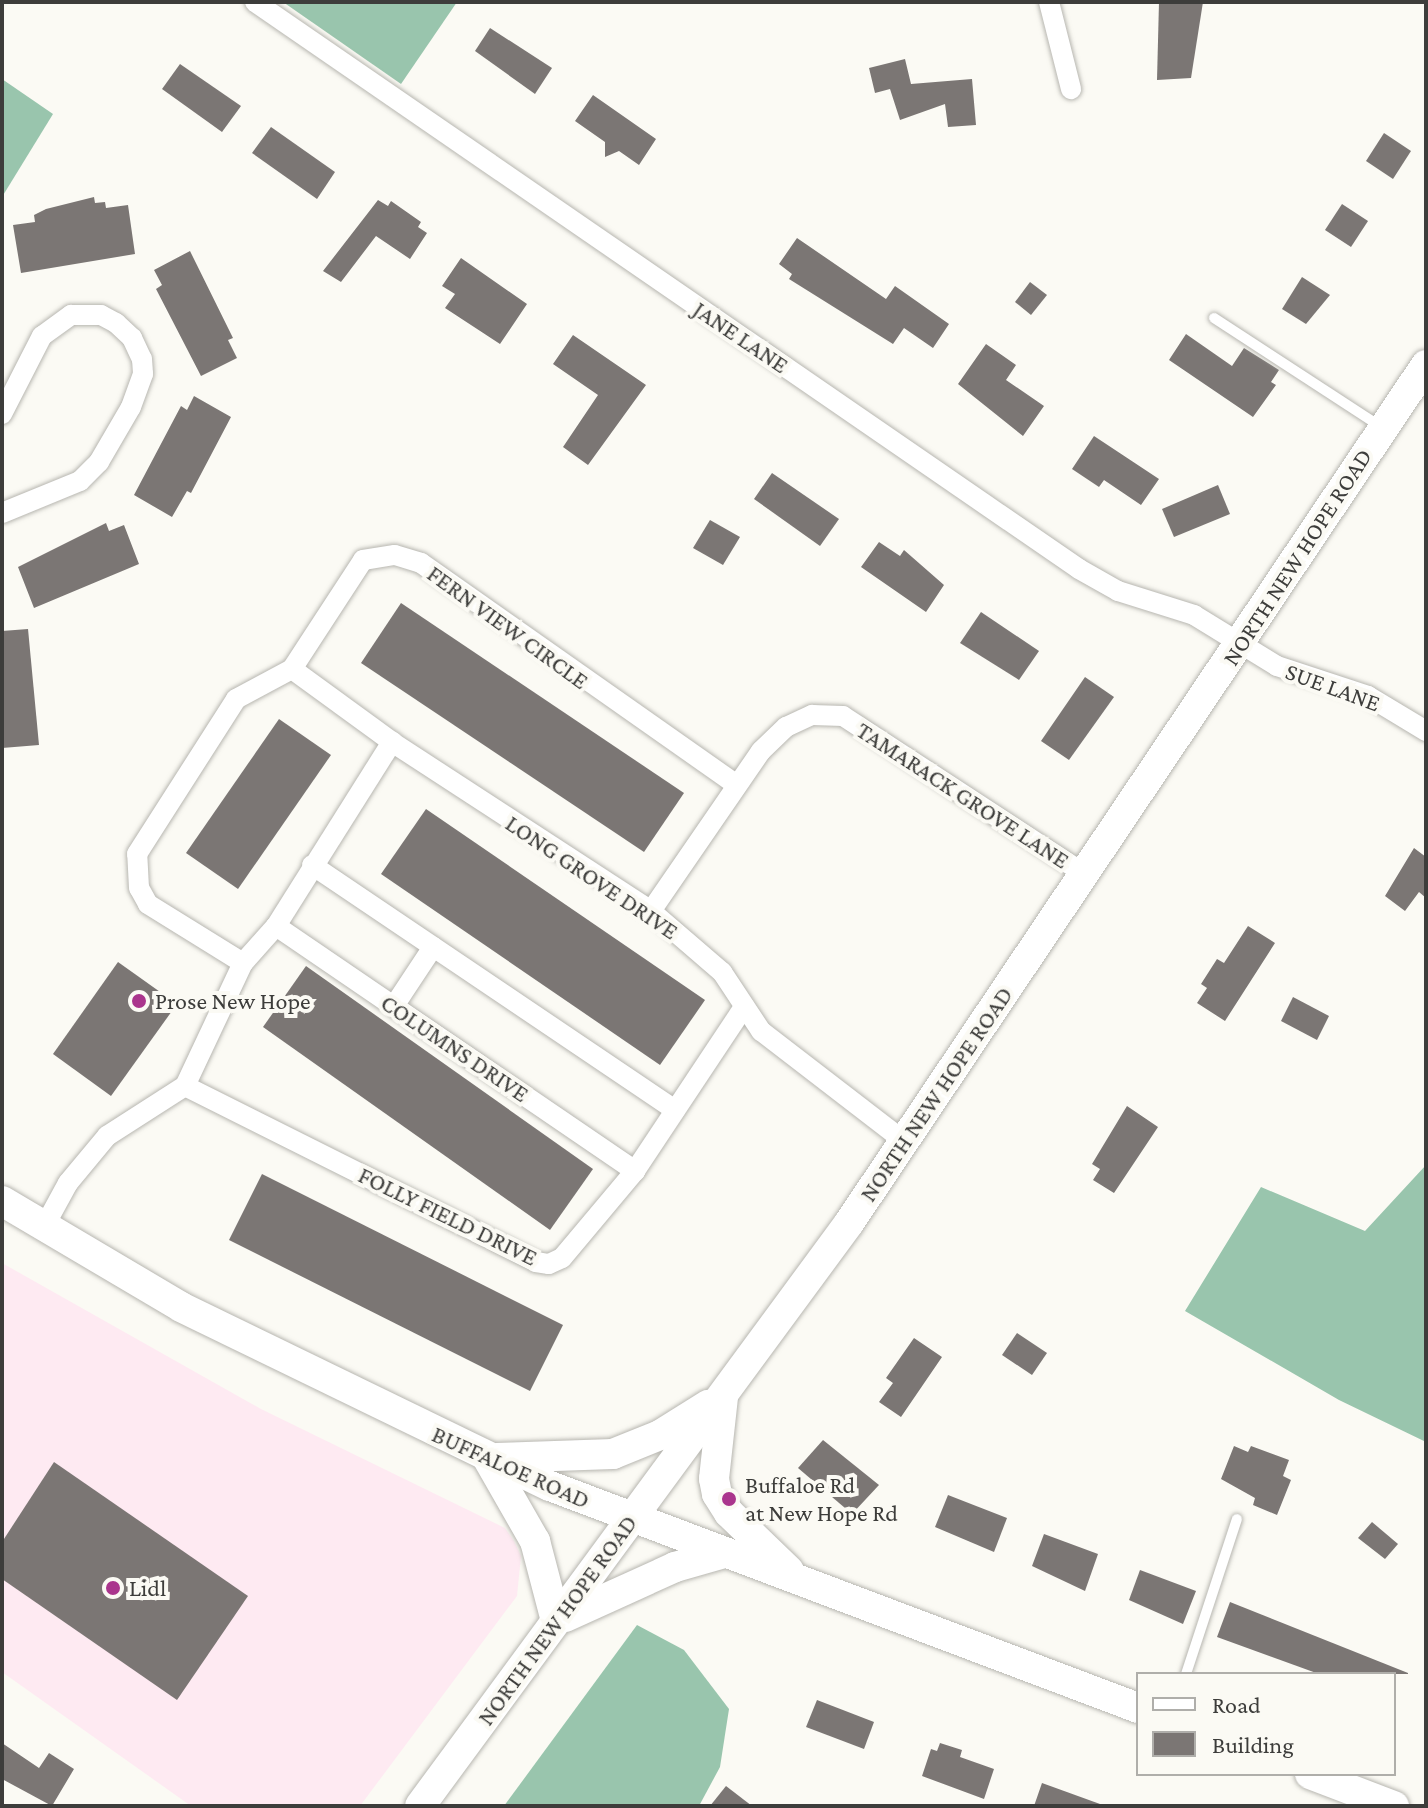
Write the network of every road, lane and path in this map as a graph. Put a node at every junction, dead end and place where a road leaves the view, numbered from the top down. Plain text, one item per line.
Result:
1 (255, 2) edge
2 (1049, 2) edge
3 (1071, 89) dead end
4 (1214, 318) dead end
5 (1426, 365) edge
6 (2, 414) edge
7 (1383, 428) junction
8 (2, 513) edge
9 (1240, 645) junction
10 (292, 669) junction
11 (1426, 731) edge
12 (392, 742) junction
13 (737, 785) junction
14 (312, 865) junction
15 (1084, 874) junction
16 (651, 911) junction
17 (276, 926) junction
18 (433, 947) junction
19 (243, 963) junction
20 (394, 1006) junction
21 (744, 1007) junction
22 (185, 1086) junction
23 (675, 1110) junction
24 (904, 1141) junction
25 (635, 1171) junction
26 (2, 1201) edge
27 (44, 1227) junction
28 (724, 1395) junction
29 (487, 1458) junction
30 (633, 1518) junction
31 (1237, 1519) dead end
32 (724, 1553) junction
33 (799, 1581) junction
34 (556, 1621) junction
35 (1187, 1672) edge
36 (1136, 1707) edge
37 (1315, 1776) edge
38 (420, 1806) edge
39 (1394, 1806) edge

1 - 9 street, JANE LANE
2 - 3 street
4 - 7 lane
5 - 7 main road, NORTH NEW HOPE ROAD
6 - 8 street
7 - 9 main road, NORTH NEW HOPE ROAD
9 - 11 street, SUE LANE
9 - 15 main road, NORTH NEW HOPE ROAD
10 - 12 street, LONG GROVE DRIVE
10 - 13 street, FERN VIEW CIRCLE
10 - 19 street, FERN VIEW CIRCLE
12 - 14 street
12 - 16 street, LONG GROVE DRIVE
13 - 15 street, TAMARACK GROVE LANE
13 - 16 street, TAMARACK GROVE LANE
14 - 17 street
14 - 18 street
15 - 24 main road, NORTH NEW HOPE ROAD
16 - 21 street, LONG GROVE DRIVE
17 - 19 street
17 - 20 street, COLUMNS DRIVE
18 - 20 street
18 - 23 street
19 - 22 street
20 - 25 street, COLUMNS DRIVE
21 - 23 street, FOLLY FIELD DRIVE
21 - 24 street, LONG GROVE DRIVE
22 - 25 street, FOLLY FIELD DRIVE
22 - 27 street
23 - 25 street, FOLLY FIELD DRIVE
24 - 28 main road, NORTH NEW HOPE ROAD
26 - 27 main road, BUFFALOE ROAD
27 - 29 main road, BUFFALOE ROAD
28 - 29 main road
28 - 30 main road, NORTH NEW HOPE ROAD
28 - 33 main road
29 - 30 main road, BUFFALOE ROAD
29 - 34 main road
30 - 32 main road, BUFFALOE ROAD
30 - 34 main road, NORTH NEW HOPE ROAD
31 - 35 lane
32 - 33 main road, BUFFALOE ROAD
32 - 34 main road
33 - 36 main road, BUFFALOE ROAD
34 - 38 main road, NORTH NEW HOPE ROAD
37 - 39 main road

